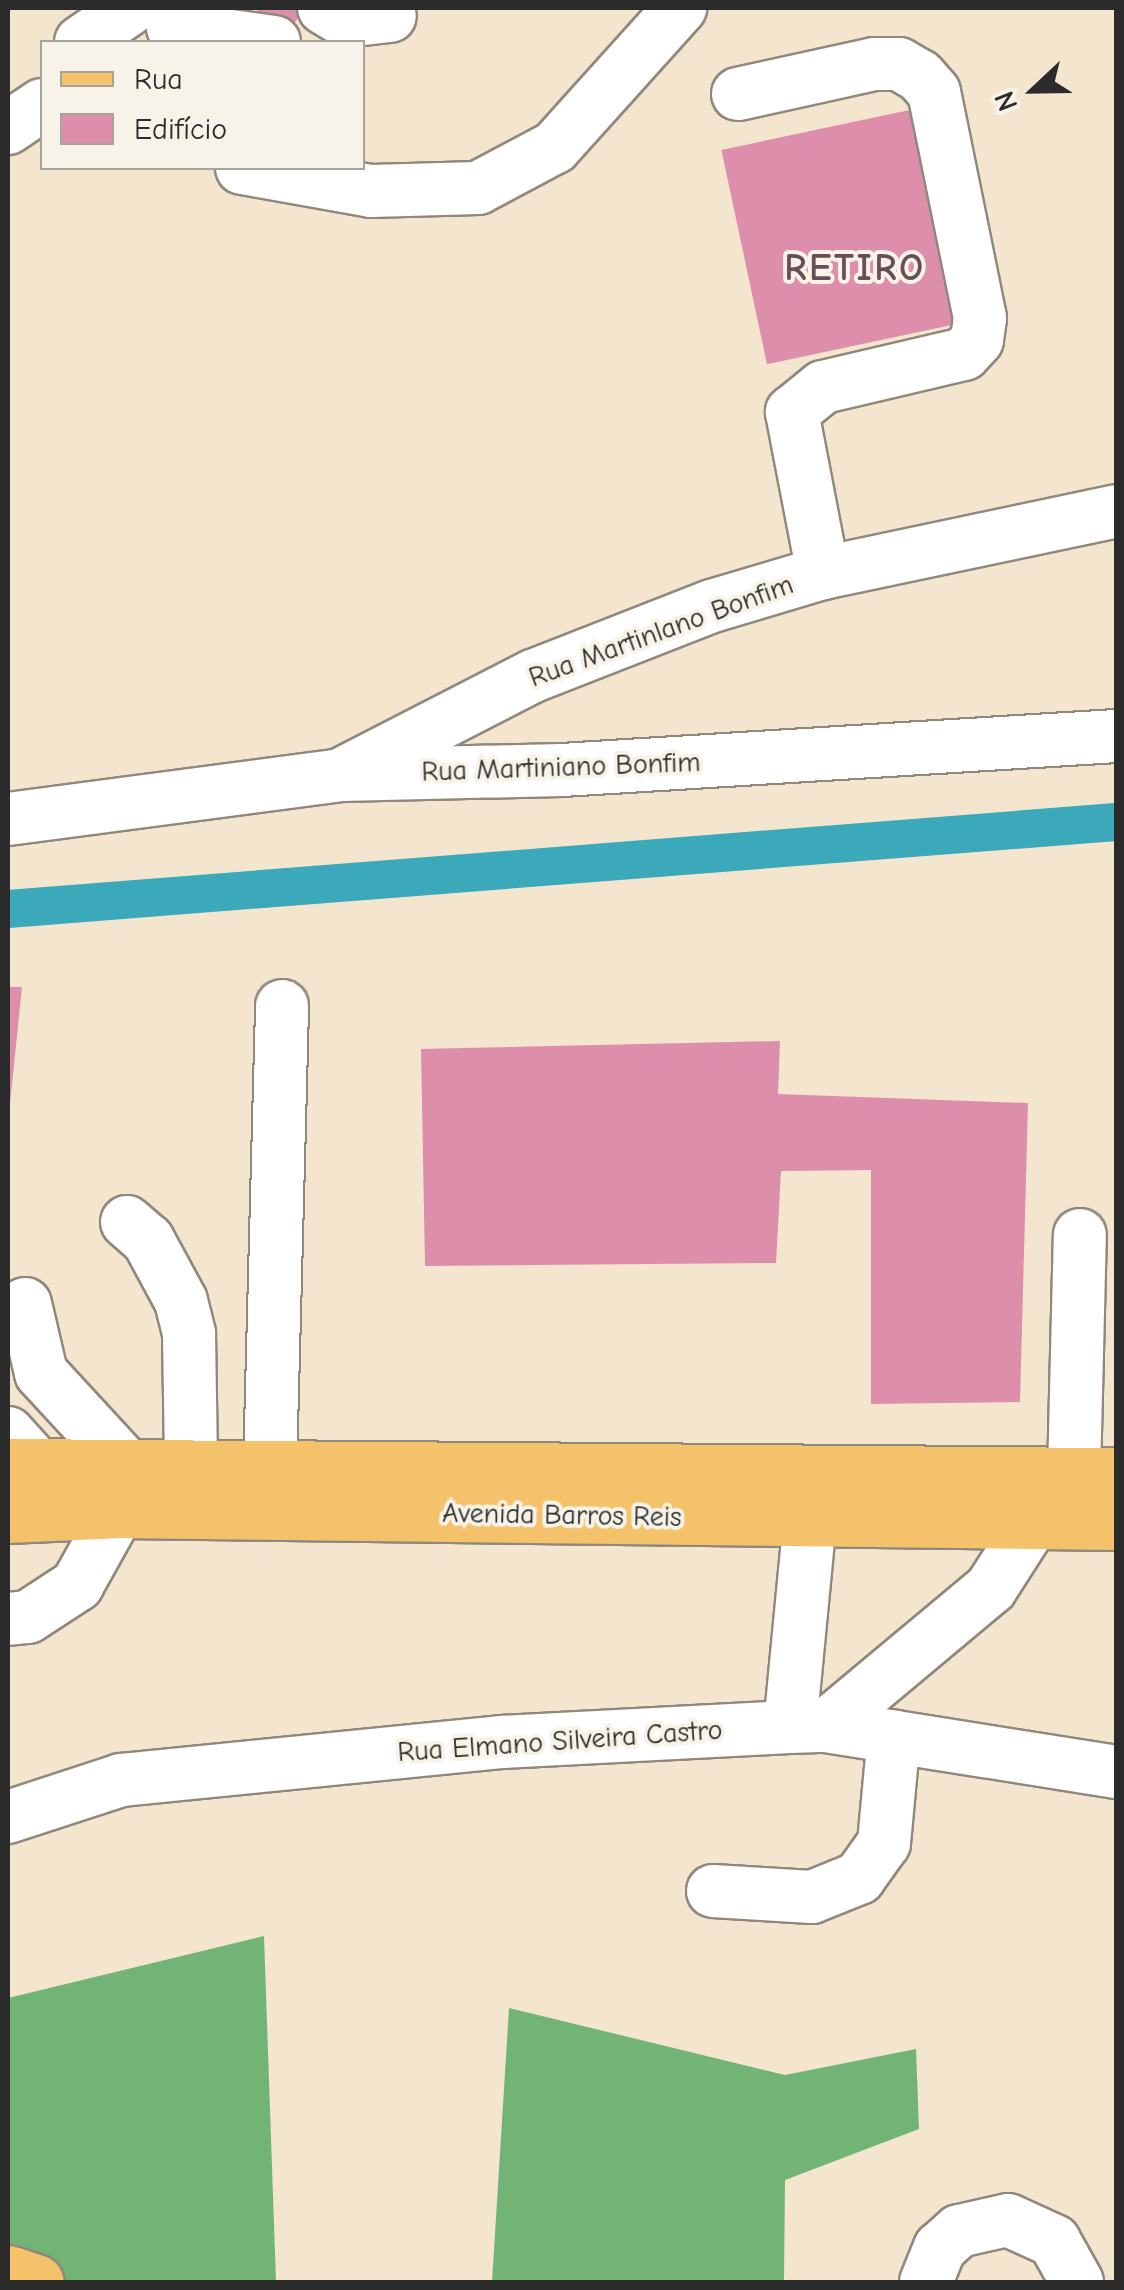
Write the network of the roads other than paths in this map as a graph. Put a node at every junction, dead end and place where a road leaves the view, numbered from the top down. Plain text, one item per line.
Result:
1 (104, 8) edge
2 (321, 8) edge
3 (680, 8) edge
4 (167, 21) edge
5 (82, 40) edge
6 (89, 40) edge
7 (264, 40) edge
8 (296, 40) edge
9 (351, 40) edge
10 (40, 71) edge
11 (8, 88) edge
12 (738, 94) dead end
13 (40, 106) edge
14 (8, 128) edge
15 (40, 142) edge
16 (8, 159) edge
17 (254, 170) edge
18 (1116, 512) edge
19 (822, 573) junction
20 (1116, 736) edge
21 (340, 775) junction
22 (8, 819) edge
23 (282, 1006) dead end
24 (127, 1222) dead end
25 (1080, 1235) dead end
26 (25, 1304) dead end
27 (17, 1454) edge
28 (191, 1466) junction
29 (270, 1466) junction
30 (1095, 1475) edge
31 (122, 1487) junction
32 (8, 1515) edge
33 (810, 1518) junction
34 (1034, 1521) junction
35 (1116, 1522) edge
36 (8, 1619) edge
37 (808, 1726) junction
38 (894, 1736) junction
39 (1116, 1772) edge
40 (8, 1817) edge
41 (712, 1892) dead end
42 (8, 2273) edge
43 (36, 2282) edge
44 (926, 2282) edge
45 (1077, 2282) edge

1 - 5 street
2 - 8 street
2 - 9 street
3 - 17 street
4 - 6 street
4 - 7 street
10 - 11 street
12 - 19 street
13 - 14 street
15 - 16 street
18 - 19 street, Rua Martinlano Bonfim
19 - 21 street, Rua Martinlano Bonfim
20 - 21 street, Rua Martiniano Bonfim
21 - 22 street, Rua Martiniano Bonfim
23 - 29 street
24 - 28 street
25 - 30 street
26 - 31 street
27 - 31 main road, Avenida Barros Reis
28 - 29 main road, Avenida Barros Reis
28 - 31 main road, Avenida Barros Reis
29 - 30 main road, Avenida Barros Reis
31 - 32 main road, Avenida Barros Reis
31 - 33 main road, Avenida Barros Reis
31 - 36 street
33 - 34 main road, Avenida Barros Reis
33 - 37 street
34 - 35 main road, Avenida Barros Reis
34 - 37 street
37 - 38 street, Rua Elmano Silveira Castro
37 - 40 street, Rua Elmano Silveira Castro
38 - 39 street, Rua Elmano Silveira Castro
38 - 41 street
42 - 43 main road
44 - 45 street

